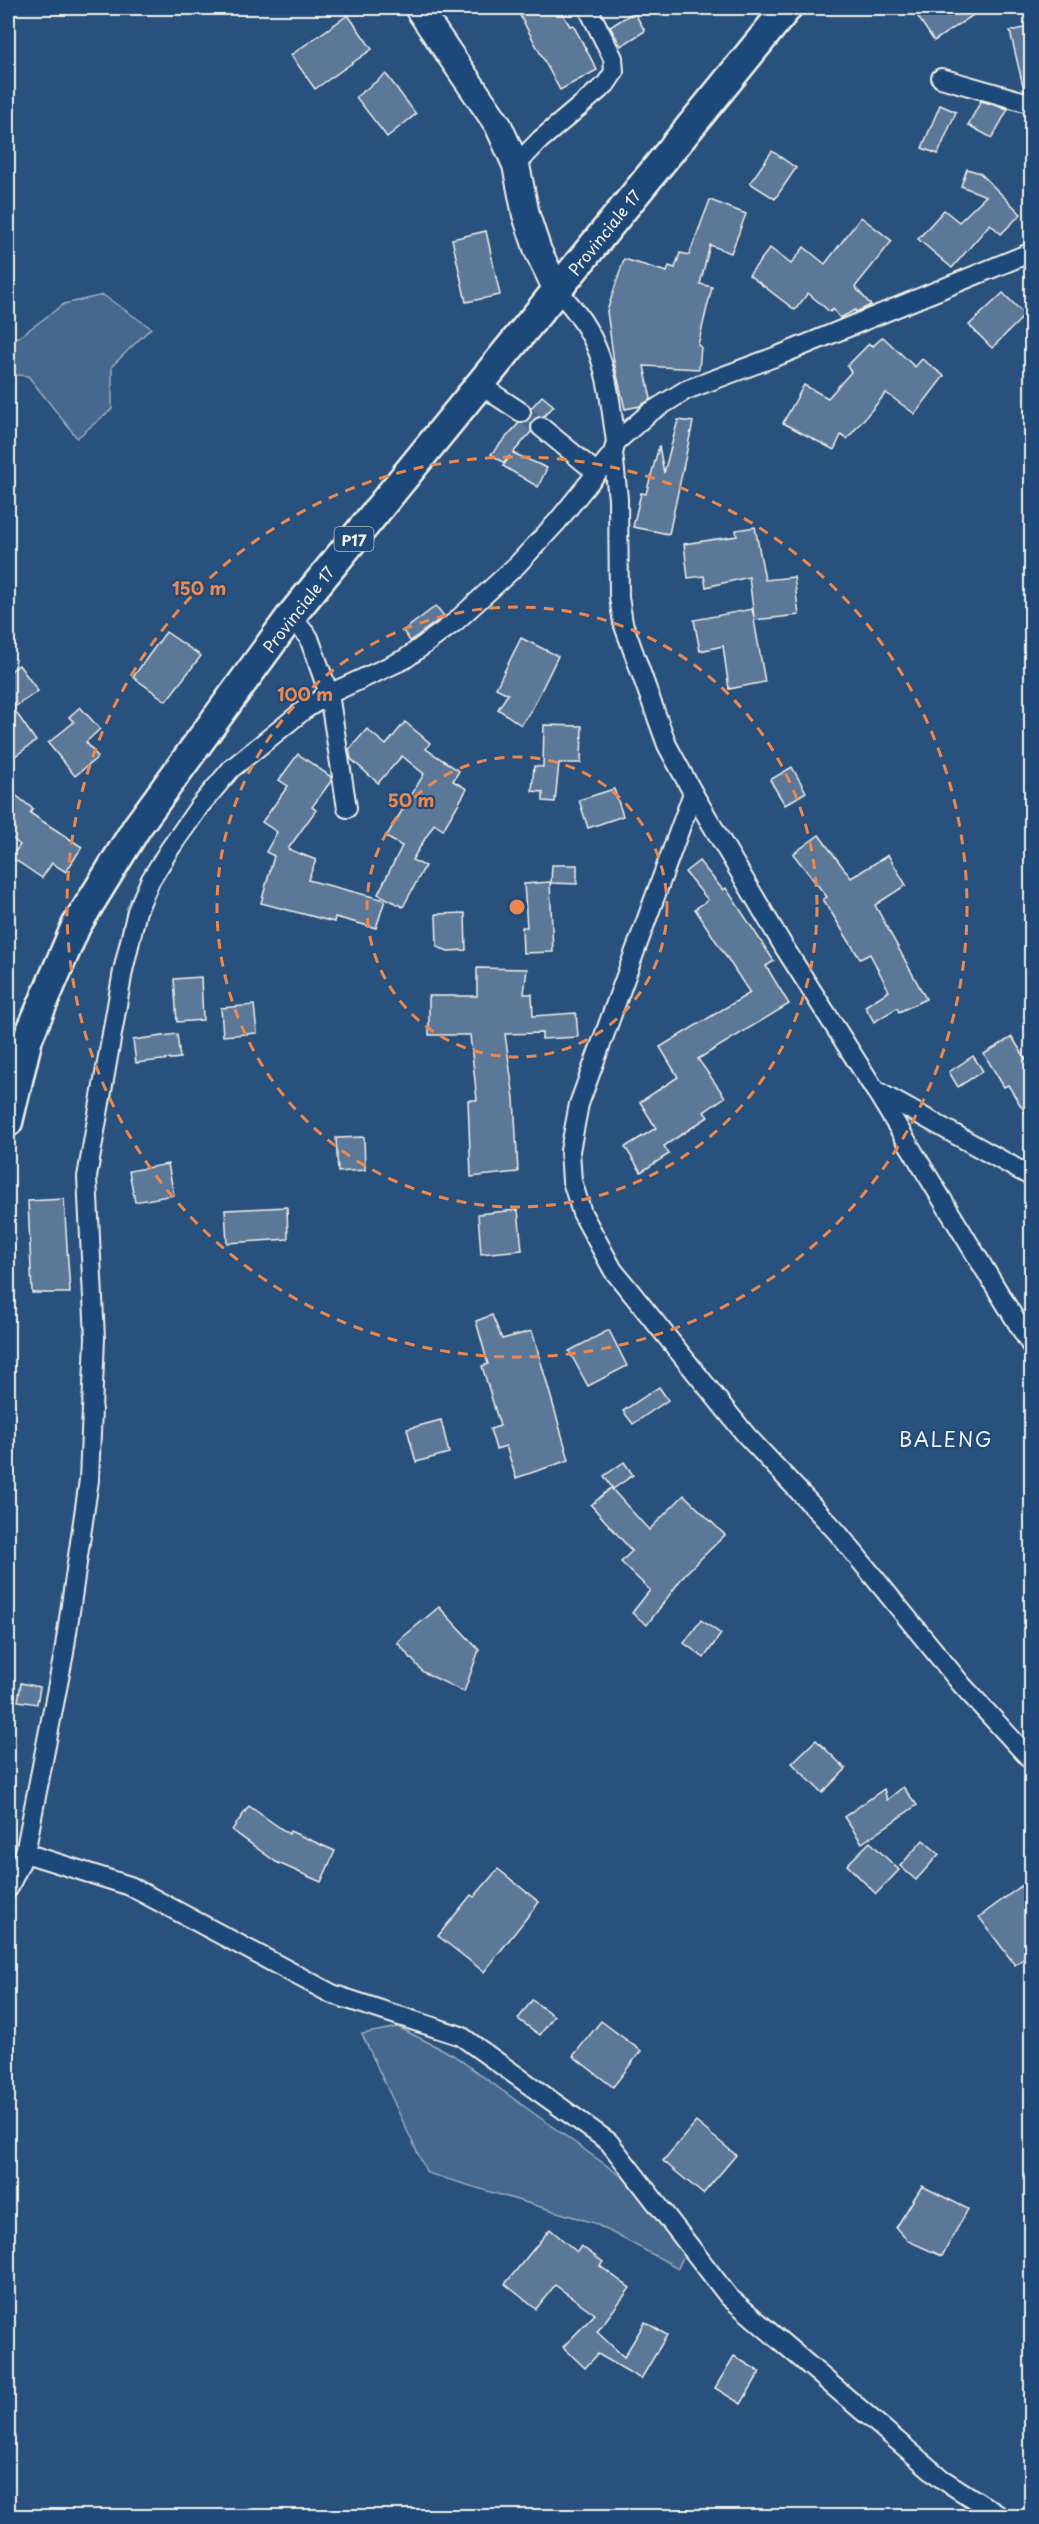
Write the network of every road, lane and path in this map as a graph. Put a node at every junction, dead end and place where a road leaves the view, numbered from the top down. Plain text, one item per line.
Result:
1 (418, 8) edge
2 (588, 8) edge
3 (787, 8) edge
4 (941, 78) dead end
5 (1032, 104) edge
6 (516, 165) junction
7 (1032, 252) edge
8 (557, 290) junction
9 (480, 385) junction
10 (521, 412) tunnel mouth
11 (541, 427) tunnel mouth
12 (615, 448) junction
13 (597, 473) junction
14 (291, 616) junction
15 (329, 694) junction
16 (693, 793) junction
17 (347, 808) dead end
18 (875, 1090) junction
19 (8, 1122) edge
20 (1032, 1178) edge
21 (1032, 1347) edge
22 (1032, 1761) edge
23 (25, 1854) junction
24 (8, 1889) edge
25 (1000, 2517) edge

1 - 6 street
2 - 6 street
3 - 8 main road, Provinciale 17 / P17
4 - 5 street
6 - 8 street
7 - 12 street
8 - 9 main road, Provinciale 17 / P17
8 - 12 street
9 - 10 street
9 - 14 main road, Provinciale 17 / P17
11 - 13 street
12 - 13 street
12 - 16 street
13 - 15 street
14 - 15 street
14 - 19 main road, Provinciale 17 / P17
15 - 17 street
15 - 23 street
16 - 18 street
16 - 22 street
18 - 20 street
18 - 21 street
23 - 24 street
23 - 25 street

